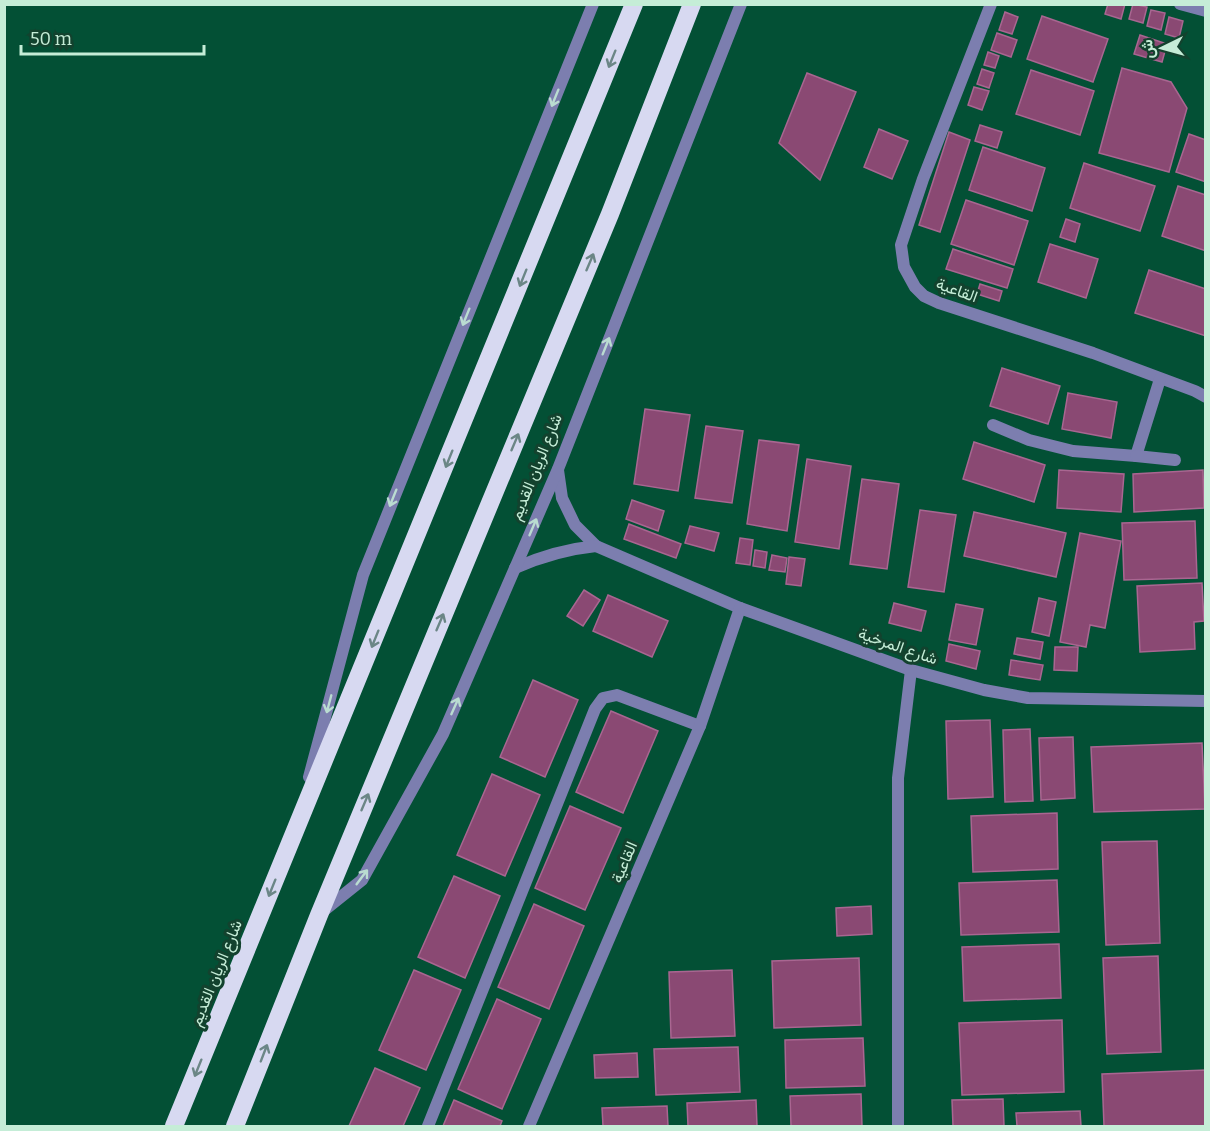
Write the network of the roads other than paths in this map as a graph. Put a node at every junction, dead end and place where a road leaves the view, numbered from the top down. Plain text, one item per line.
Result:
1 (592, 4) edge
2 (634, 4) edge
3 (692, 4) edge
4 (741, 4) edge
5 (991, 4) edge
6 (1180, 4) edge
7 (1206, 11) edge
8 (1160, 379) junction
9 (1206, 397) edge
10 (993, 425) dead end
11 (1136, 456) junction
12 (1175, 460) dead end
13 (558, 469) junction
14 (596, 546) junction
15 (515, 568) junction
16 (740, 608) junction
17 (910, 670) junction
18 (1206, 701) edge
19 (700, 726) junction
20 (294, 834) junction
21 (319, 915) junction
22 (174, 1126) edge
23 (235, 1126) edge
24 (428, 1126) edge
25 (529, 1126) edge
26 (898, 1126) edge

1 -> 20 street, شارع الريان القديم
2 -> 20 highway, شارع الريان القديم
21 -> 3 highway, شارع الريان القديم
13 -> 4 street, شارع الريان القديم
5 - 8 street, القاعية
6 - 7 street
8 - 9 street, القاعية
8 - 11 street
10 - 11 street
11 - 12 street
13 - 14 street, شارع المرخية
15 -> 13 street, شارع الريان القديم
14 - 15 street, شارع المرخية
14 - 16 street, شارع المرخية
21 -> 15 street, شارع الريان القديم
16 - 17 street, شارع المرخية
16 - 19 street, القاعية
17 - 18 street, شارع المرخية
17 - 26 street
19 - 24 street
19 - 25 street, القاعية
20 -> 22 highway, شارع الريان القديم
23 -> 21 highway, شارع الريان القديم

